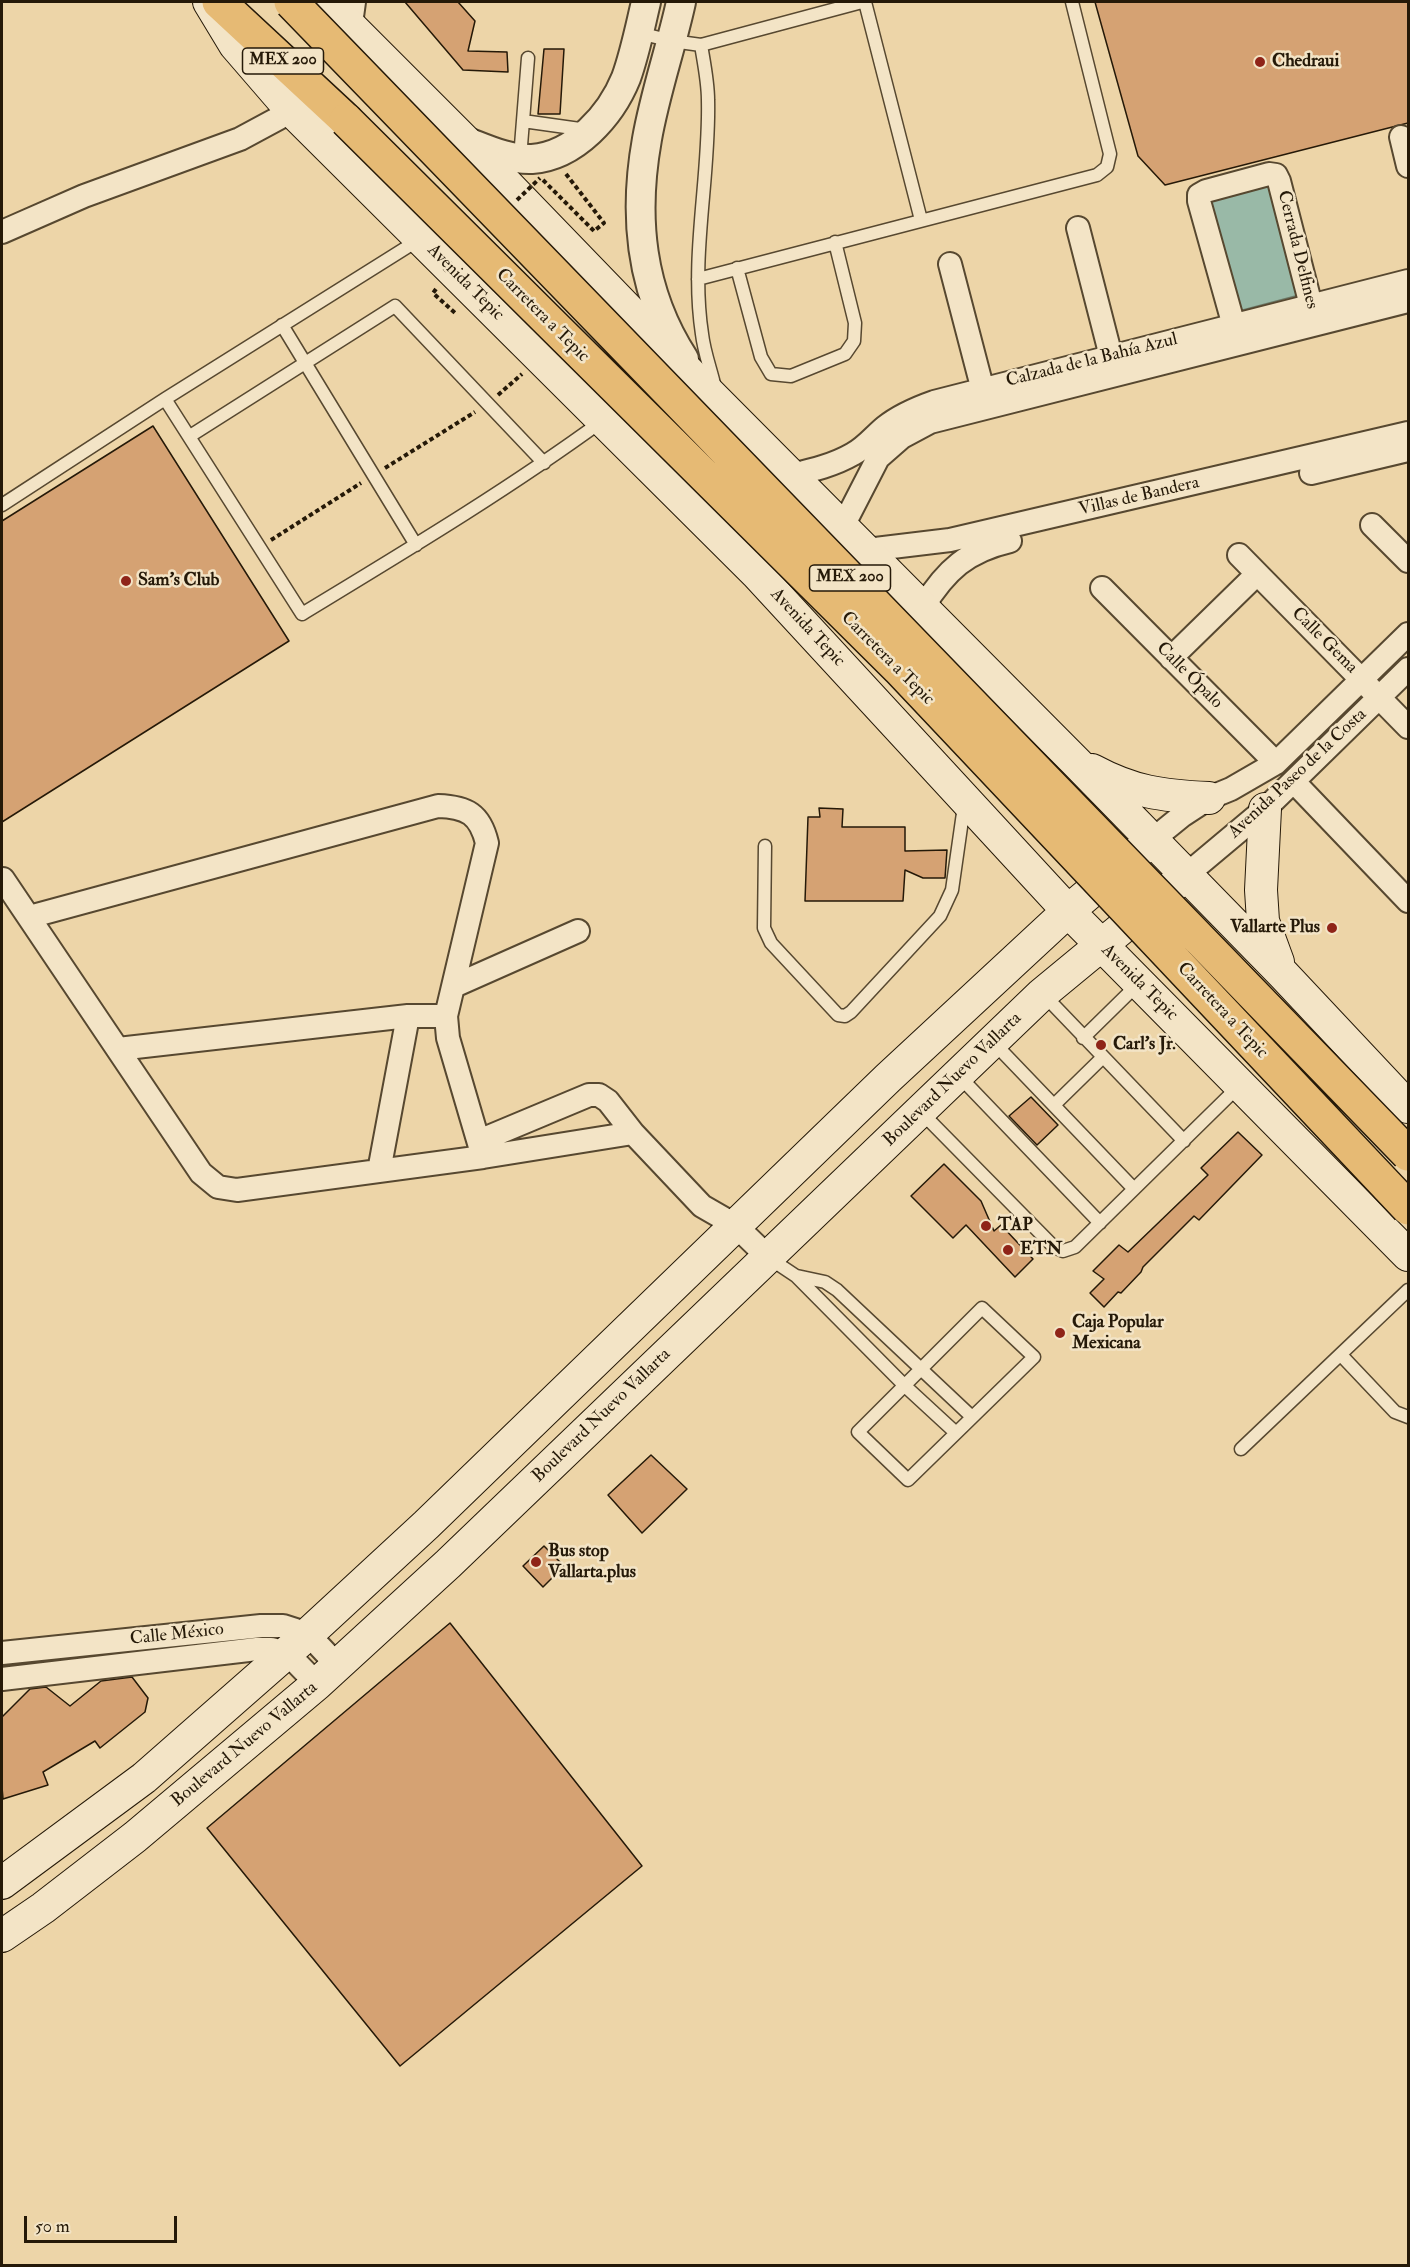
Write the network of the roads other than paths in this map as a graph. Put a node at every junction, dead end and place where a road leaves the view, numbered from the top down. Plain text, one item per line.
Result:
1 (209, 2) edge
2 (219, 2) edge
3 (291, 2) edge
4 (326, 2) edge
5 (646, 2) edge
6 (681, 2) edge
7 (864, 2) edge
8 (1072, 2) edge
9 (353, 13) edge
10 (639, 33) junction
11 (672, 41) junction
12 (701, 45) junction
13 (528, 58) dead end
14 (292, 111) junction
15 (523, 121) junction
16 (590, 130) junction
17 (1401, 137) dead end
18 (465, 141) junction
19 (520, 158) junction
20 (1408, 166) edge
21 (921, 220) junction
22 (1078, 228) dead end
23 (2, 232) edge
24 (421, 238) junction
25 (835, 242) junction
26 (950, 264) dead end
27 (737, 268) junction
28 (698, 279) junction
29 (1408, 281) edge
30 (1408, 300) edge
31 (1314, 316) junction
32 (282, 325) junction
33 (1234, 326) junction
34 (306, 362) junction
35 (1113, 367) junction
36 (710, 394) junction
37 (985, 398) junction
38 (165, 399) junction
39 (602, 421) junction
40 (1408, 433) edge
41 (190, 436) junction
42 (1408, 450) edge
43 (872, 452) junction
44 (1332, 460) junction
45 (544, 463) junction
46 (792, 475) junction
47 (2, 505) edge
48 (1372, 525) dead end
49 (843, 526) junction
50 (950, 540) junction
51 (416, 545) junction
52 (867, 550) junction
53 (1239, 555) dead end
54 (961, 561) junction
55 (1408, 561) edge
56 (1257, 574) junction
57 (1102, 588) dead end
58 (923, 607) junction
59 (1408, 634) edge
60 (1171, 658) junction
61 (1408, 669) edge
62 (1363, 680) junction
63 (1380, 698) junction
64 (1408, 727) edge
65 (1076, 762) junction
66 (1276, 763) junction
67 (1294, 782) junction
68 (1209, 798) junction
69 (965, 799) junction
70 (1265, 809) junction
71 (1151, 841) junction
72 (765, 846) dead end
73 (1185, 876) junction
74 (3, 879) dead end
75 (1408, 901) edge
76 (1068, 910) junction
77 (29, 917) junction
78 (578, 931) dead end
79 (1101, 945) junction
80 (1283, 974) junction
81 (1135, 980) junction
82 (454, 986) junction
83 (1046, 990) junction
84 (408, 1016) junction
85 (446, 1016) junction
86 (1083, 1038) junction
87 (993, 1041) junction
88 (118, 1049) junction
89 (1102, 1058) junction
90 (957, 1074) junction
91 (1240, 1085) junction
92 (1054, 1105) junction
93 (1408, 1107) edge
94 (920, 1111) junction
95 (633, 1133) junction
96 (1184, 1141) junction
97 (481, 1149) junction
98 (1408, 1154) edge
99 (379, 1171) junction
100 (1134, 1189) junction
101 (1408, 1208) edge
102 (1100, 1223) junction
103 (735, 1225) junction
104 (1408, 1255) edge
105 (768, 1257) junction
106 (796, 1275) junction
107 (1408, 1290) edge
108 (1341, 1355) junction
109 (921, 1370) junction
110 (905, 1386) junction
111 (972, 1417) junction
112 (1408, 1417) edge
113 (956, 1433) junction
114 (1241, 1449) dead end
115 (297, 1644) junction
116 (2, 1653) edge
117 (328, 1675) junction
118 (2, 1679) edge
119 (2, 1883) edge
120 (2, 1936) edge

1 - 14 main road, Avenida Tepic
2 - 101 highway, Carretera a Tepic / MEX 200, bridge
3 - 98 highway, Carretera a Tepic / MEX 200, bridge
4 - 9 main road
5 - 10 street
6 - 11 street
7 - 12 lane
7 - 21 lane
8 - 21 lane
9 - 18 main road
10 - 11 lane
10 - 16 street
11 - 12 lane
11 - 36 street
12 - 28 lane
13 - 15 lane
14 - 23 street
14 - 24 main road, Avenida Tepic
15 - 16 lane
15 - 19 lane
16 - 19 street
17 - 20 street
18 - 19 street
18 - 36 main road
21 - 25 lane
22 - 35 street
24 - 32 lane
24 - 39 main road, Avenida Tepic
25 - 27 lane
25 - 27 lane
26 - 37 street
27 - 28 lane
28 - 36 lane
29 - 31 street, Calzada de la Bahía Azul
30 - 31 street, Calzada de la Bahía Azul
31 - 33 street, Calzada de la Bahía Azul
31 - 33 street, Cerrada Delfines
31 - 35 street, Calzada de la Bahía Azul
32 - 34 lane
32 - 38 lane
33 - 35 street, Calzada de la Bahía Azul
34 - 41 lane
34 - 45 lane
34 - 51 lane
35 - 37 street, Calzada de la Bahía Azul
36 - 46 main road
37 - 43 street, Calzada de la Bahía Azul
38 - 41 lane
38 - 47 lane
39 - 45 lane
39 - 69 main road, Avenida Tepic
40 - 44 street, Villas de Bandera
41 - 51 lane
42 - 44 street, Villas de Bandera
43 - 46 street, Calzada de la Bahía Azul
43 - 49 street, Calzada de la Bahía Azul
44 - 50 street, Villas de Bandera
44 - 54 street, Villas de Bandera
45 - 51 lane
46 - 49 main road
48 - 55 street
49 - 52 main road
50 - 52 street, Villas de Bandera
50 - 54 street
52 - 58 main road
53 - 56 street, Calle Gema
54 - 58 street, Villas de Bandera
56 - 60 street
56 - 62 street, Calle Gema
57 - 60 street, Calle Ópalo
58 - 65 main road
59 - 62 street, Avenida Paseo de la Costa
60 - 66 street, Calle Ópalo
61 - 63 street, Avenida Paseo de la Costa
62 - 63 street, Calle Gema
62 - 66 street, Avenida Paseo de la Costa
63 - 64 street, Calle Gema
63 - 67 street, Avenida Paseo de la Costa
65 - 68 main road
65 - 71 main road
66 - 68 street, Avenida Paseo de la Costa
67 - 70 street, Avenida Paseo de la Costa
67 - 75 street
68 - 71 street, Avenida Paseo de la Costa
69 - 72 lane
69 - 76 main road, Avenida Tepic
70 - 73 street, Avenida Paseo de la Costa
70 - 80 main road
71 - 73 main road
71 - 76 main road
73 - 79 main road, Boulevard Nuevo Vallarta
73 - 80 main road
74 - 77 street
76 - 79 main road, Avenida Tepic
76 - 103 main road
77 - 82 street
77 - 88 street
78 - 82 street
79 - 81 main road, Avenida Tepic
79 - 83 main road, Boulevard Nuevo Vallarta
80 - 93 main road
81 - 83 main road
81 - 86 lane
81 - 91 main road, Avenida Tepic
82 - 85 street
83 - 86 lane
83 - 87 main road, Boulevard Nuevo Vallarta
84 - 85 street
84 - 88 street
84 - 99 street
85 - 97 street
86 - 89 lane
87 - 90 main road, Boulevard Nuevo Vallarta
87 - 92 lane
88 - 99 street
89 - 92 lane
89 - 96 lane
90 - 94 main road, Boulevard Nuevo Vallarta
90 - 102 lane
91 - 96 lane
91 - 104 main road, Avenida Tepic
92 - 100 lane
94 - 102 lane
94 - 105 main road, Boulevard Nuevo Vallarta
95 - 97 street
95 - 97 street
95 - 103 street
96 - 100 lane
97 - 99 street
100 - 102 lane
103 - 105 street
103 - 115 main road
105 - 106 lane
105 - 117 main road, Boulevard Nuevo Vallarta
106 - 109 lane
106 - 110 lane
107 - 108 lane
108 - 112 lane
108 - 114 lane
109 - 110 lane
109 - 111 lane
109 - 111 lane
110 - 113 lane
110 - 113 lane
111 - 113 lane
115 - 116 street, Calle México
115 - 117 street
115 - 118 street, Calle México
115 - 119 main road
117 - 120 main road, Boulevard Nuevo Vallarta

